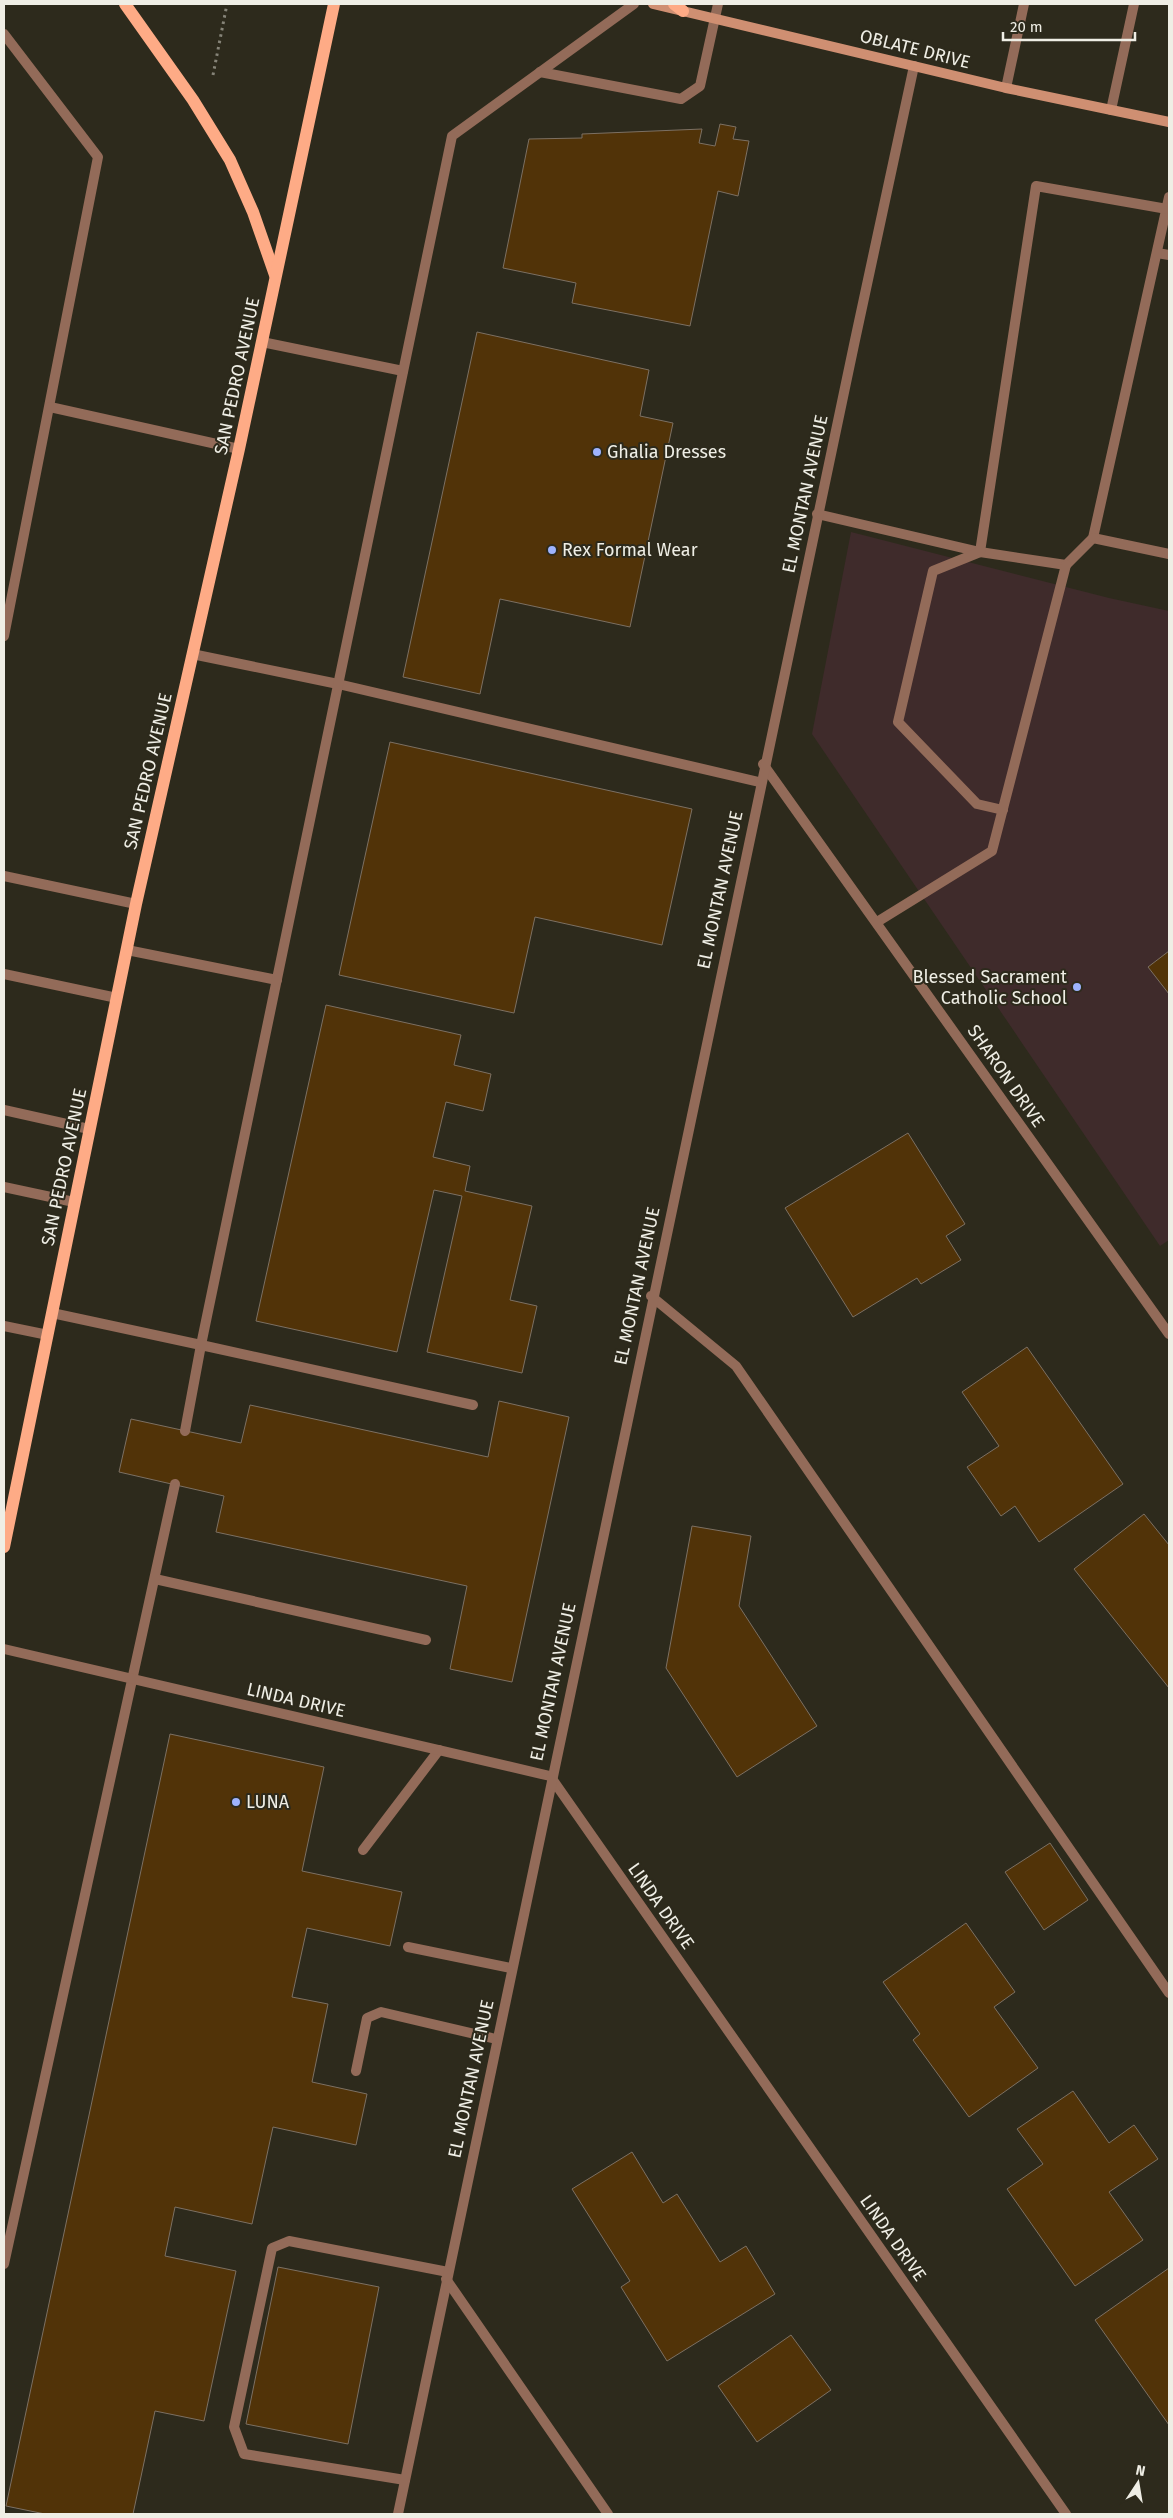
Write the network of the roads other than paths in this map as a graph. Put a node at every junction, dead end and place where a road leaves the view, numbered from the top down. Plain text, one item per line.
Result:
1 (125, 4) edge
2 (334, 4) edge
3 (634, 4) edge
4 (653, 4) edge
5 (718, 4) edge
6 (1024, 4) edge
7 (1134, 4) edge
8 (678, 7) edge
9 (715, 18) junction
10 (4, 34) edge
11 (914, 66) junction
12 (540, 72) junction
13 (1006, 88) junction
14 (1111, 110) junction
15 (1169, 122) edge
16 (1169, 197) edge
17 (1166, 209) junction
18 (1156, 253) junction
19 (1169, 255) edge
20 (276, 277) junction
21 (262, 342) junction
22 (404, 371) junction
23 (50, 407) junction
24 (239, 449) junction
25 (817, 514) junction
26 (1093, 538) junction
27 (980, 552) junction
28 (1169, 554) edge
29 (1066, 565) junction
30 (4, 636) edge
31 (192, 654) junction
32 (338, 684) junction
33 (763, 764) junction
34 (759, 782) junction
35 (1003, 810) junction
36 (4, 876) edge
37 (136, 904) junction
38 (876, 922) junction
39 (127, 950) junction
40 (4, 974) edge
41 (277, 980) junction
42 (116, 998) junction
43 (4, 1110) edge
44 (90, 1129) junction
45 (4, 1187) edge
46 (74, 1202) junction
47 (651, 1296) junction
48 (52, 1313) junction
49 (4, 1326) edge
50 (1169, 1334) edge
51 (48, 1335) junction
52 (201, 1344) junction
53 (473, 1405) dead end
54 (185, 1431) dead end
55 (175, 1484) dead end
56 (4, 1548) edge
57 (155, 1579) junction
58 (426, 1640) dead end
59 (4, 1649) edge
60 (134, 1680) junction
61 (439, 1750) junction
62 (550, 1776) junction
63 (362, 1850) dead end
64 (408, 1947) dead end
65 (511, 1968) junction
66 (1169, 1993) edge
67 (496, 2039) junction
68 (356, 2071) dead end
69 (6, 2241) edge
70 (4, 2264) edge
71 (447, 2276) junction
72 (405, 2480) junction
73 (398, 2514) edge
74 (608, 2514) edge
75 (1066, 2514) edge

1 - 20 main road
2 - 20 main road, SAN PEDRO AVENUE
3 - 12 street
4 - 8 street, OBLATE DRIVE
5 - 9 street
6 - 13 street
7 - 14 street
8 - 9 street, OBLATE DRIVE
9 - 11 street, OBLATE DRIVE
9 - 12 street
10 - 23 street
11 - 13 street, OBLATE DRIVE
11 - 25 street, EL MONTAN AVENUE
12 - 22 street
13 - 14 street, OBLATE DRIVE
14 - 15 street, OBLATE DRIVE
16 - 17 street
17 - 18 street
17 - 27 street
18 - 19 street
18 - 26 street
20 - 21 main road, SAN PEDRO AVENUE
21 - 22 street
21 - 24 main road, SAN PEDRO AVENUE
22 - 32 street
23 - 24 street
23 - 30 street
24 - 31 main road, SAN PEDRO AVENUE
25 - 27 street
25 - 33 street, EL MONTAN AVENUE
26 - 28 street
26 - 29 street
27 - 29 street
27 - 35 street
29 - 35 street
31 - 32 street
31 - 37 main road, SAN PEDRO AVENUE
32 - 34 street
32 - 41 street
33 - 34 street, EL MONTAN AVENUE
33 - 38 street, SHARON DRIVE
34 - 47 street, EL MONTAN AVENUE
35 - 38 street
36 - 37 street
37 - 39 main road, SAN PEDRO AVENUE
38 - 50 street, SHARON DRIVE
39 - 41 street
39 - 42 main road, SAN PEDRO AVENUE
40 - 42 street
41 - 52 street
42 - 44 main road, SAN PEDRO AVENUE
43 - 44 street
44 - 46 main road, SAN PEDRO AVENUE
45 - 46 street
46 - 48 main road, SAN PEDRO AVENUE
47 - 62 street, EL MONTAN AVENUE
47 - 66 street
48 - 51 main road, SAN PEDRO AVENUE
48 - 52 street
49 - 51 street
51 - 56 main road, SAN PEDRO AVENUE
52 - 53 street
52 - 54 street
55 - 57 street
57 - 58 street
57 - 60 street
59 - 60 street, LINDA DRIVE
60 - 61 street, LINDA DRIVE
60 - 69 street
61 - 62 street, LINDA DRIVE
61 - 63 street
62 - 65 street, EL MONTAN AVENUE
62 - 75 street, LINDA DRIVE
64 - 65 street
65 - 67 street, EL MONTAN AVENUE
67 - 68 street
67 - 71 street, EL MONTAN AVENUE
69 - 70 street
71 - 72 street, EL MONTAN AVENUE
71 - 72 street
71 - 74 street
72 - 73 street, EL MONTAN AVENUE

